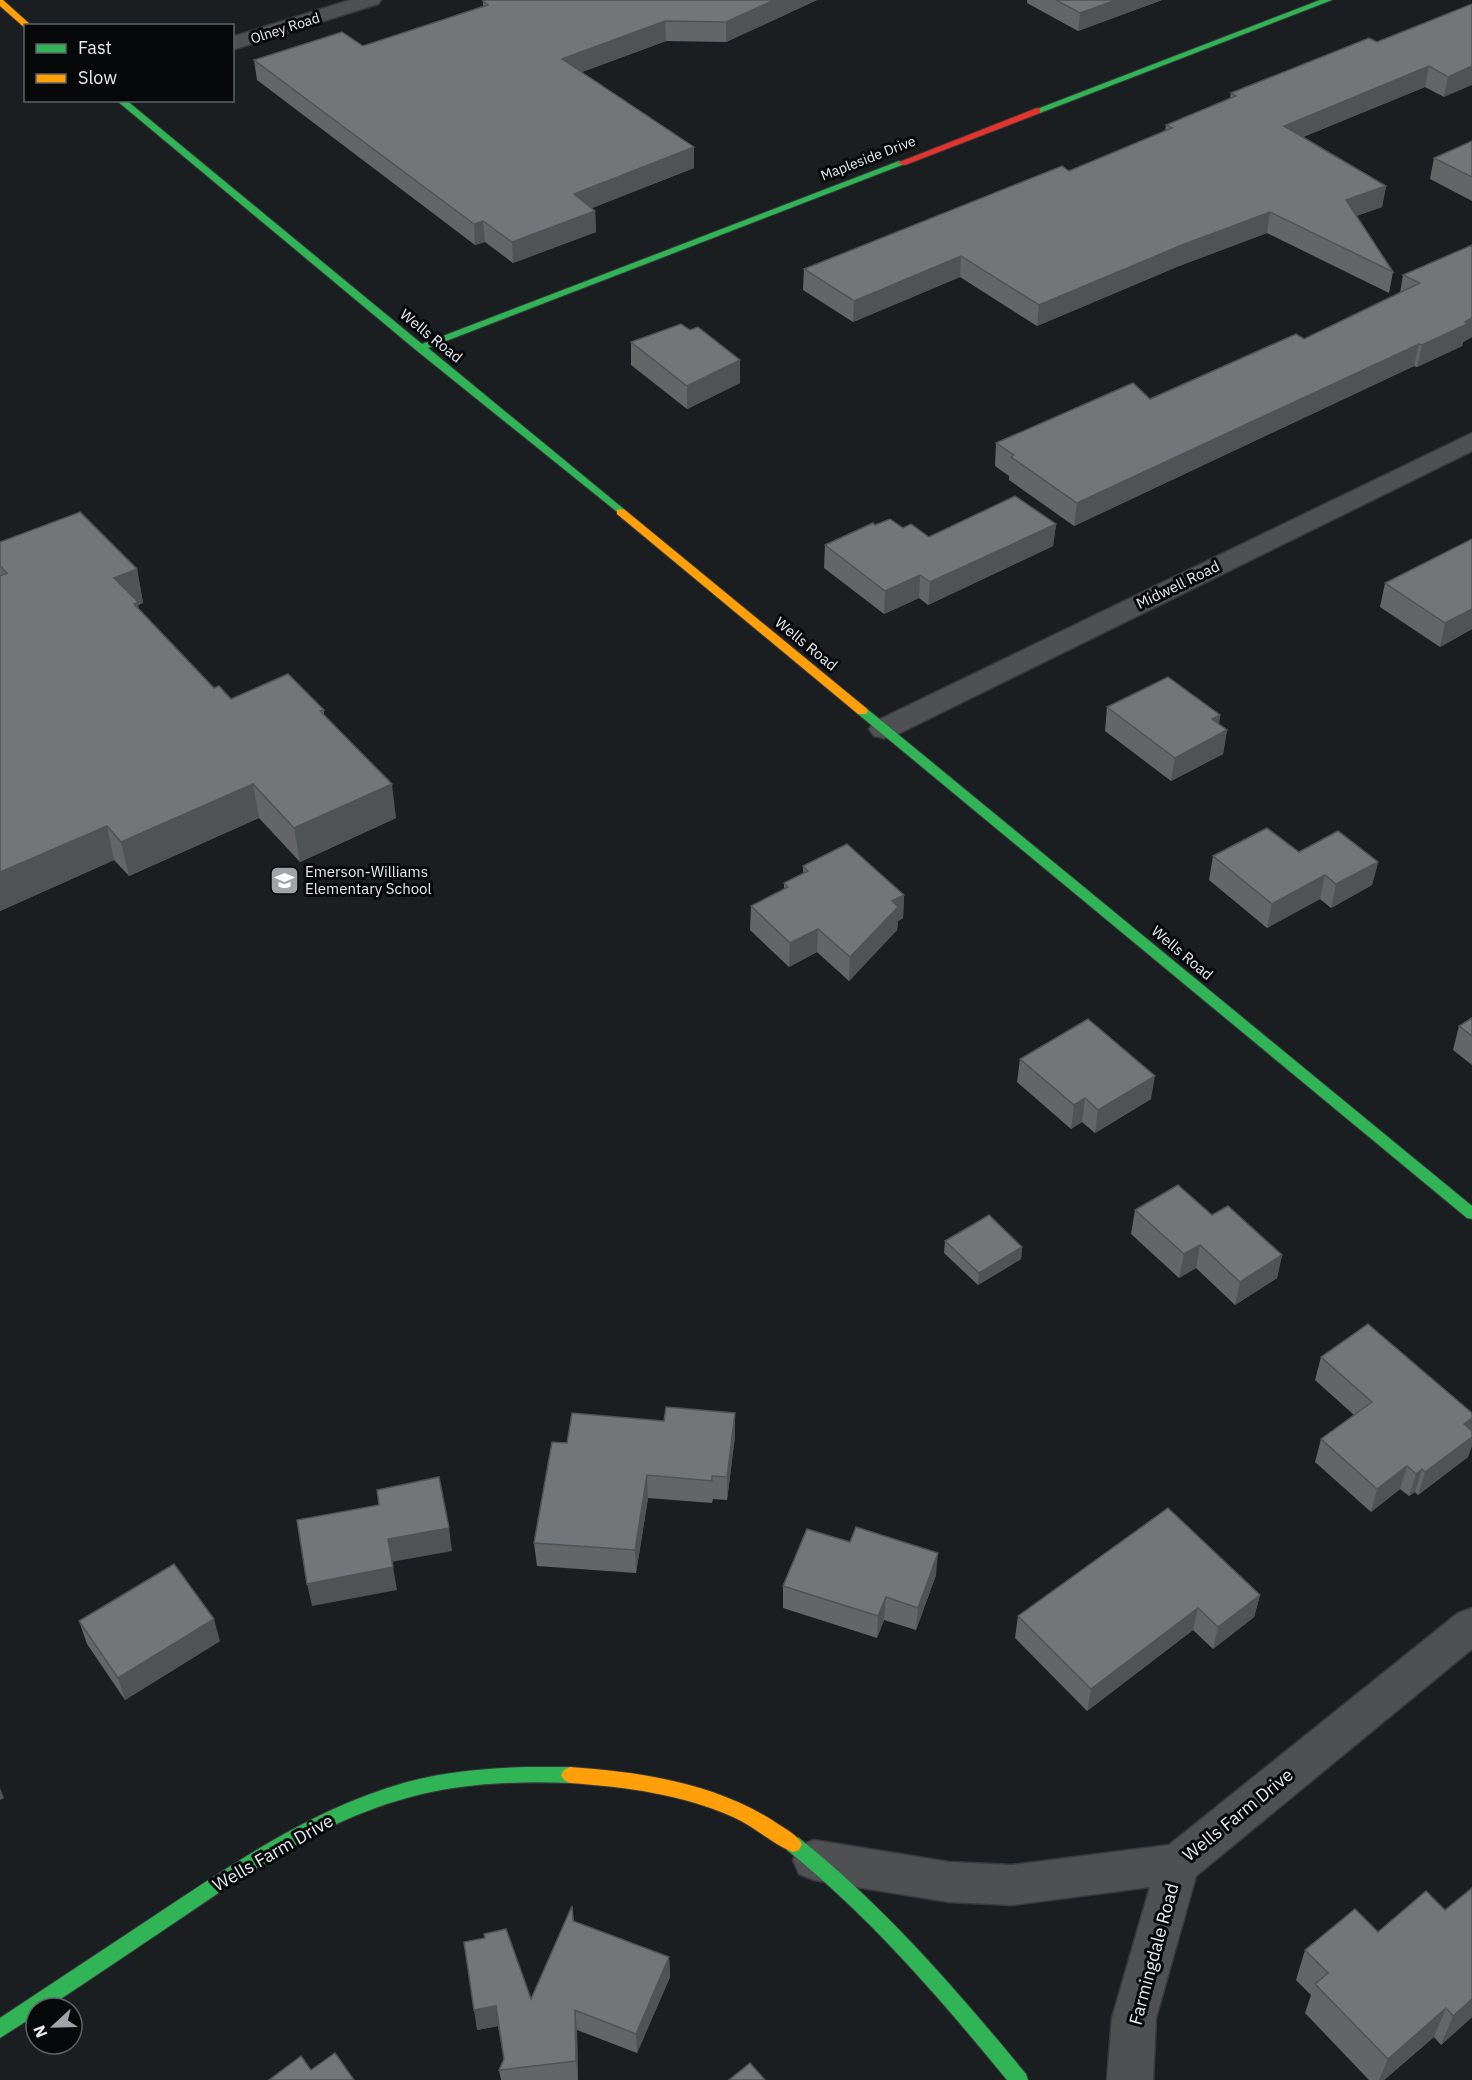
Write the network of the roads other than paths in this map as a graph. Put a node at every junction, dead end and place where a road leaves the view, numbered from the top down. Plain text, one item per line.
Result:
1 (371, 0) edge
2 (1328, 0) edge
3 (0, 2) edge
4 (26, 24) edge
5 (234, 43) edge
6 (122, 102) edge
7 (420, 348) junction
8 (1472, 441) edge
9 (884, 729) junction
10 (1472, 1214) edge
11 (1472, 1625) edge
12 (814, 1860) junction
13 (1178, 1864) junction
14 (0, 2029) edge
15 (1019, 2080) edge
16 (1130, 2080) edge

1 - 5 street, Olney Road
2 - 7 main road, Mapleside Drive
3 - 4 main road
6 - 7 main road, Wells Road
7 - 9 main road, Wells Road
8 - 9 street, Midwell Road
9 - 10 main road, Wells Road
11 - 13 street, Wells Farm Drive
12 - 13 street, Wells Farm Drive
12 - 14 main road, Wells Farm Drive
12 - 15 main road, Wells Farm Drive
13 - 16 street, Farmingdale Road

